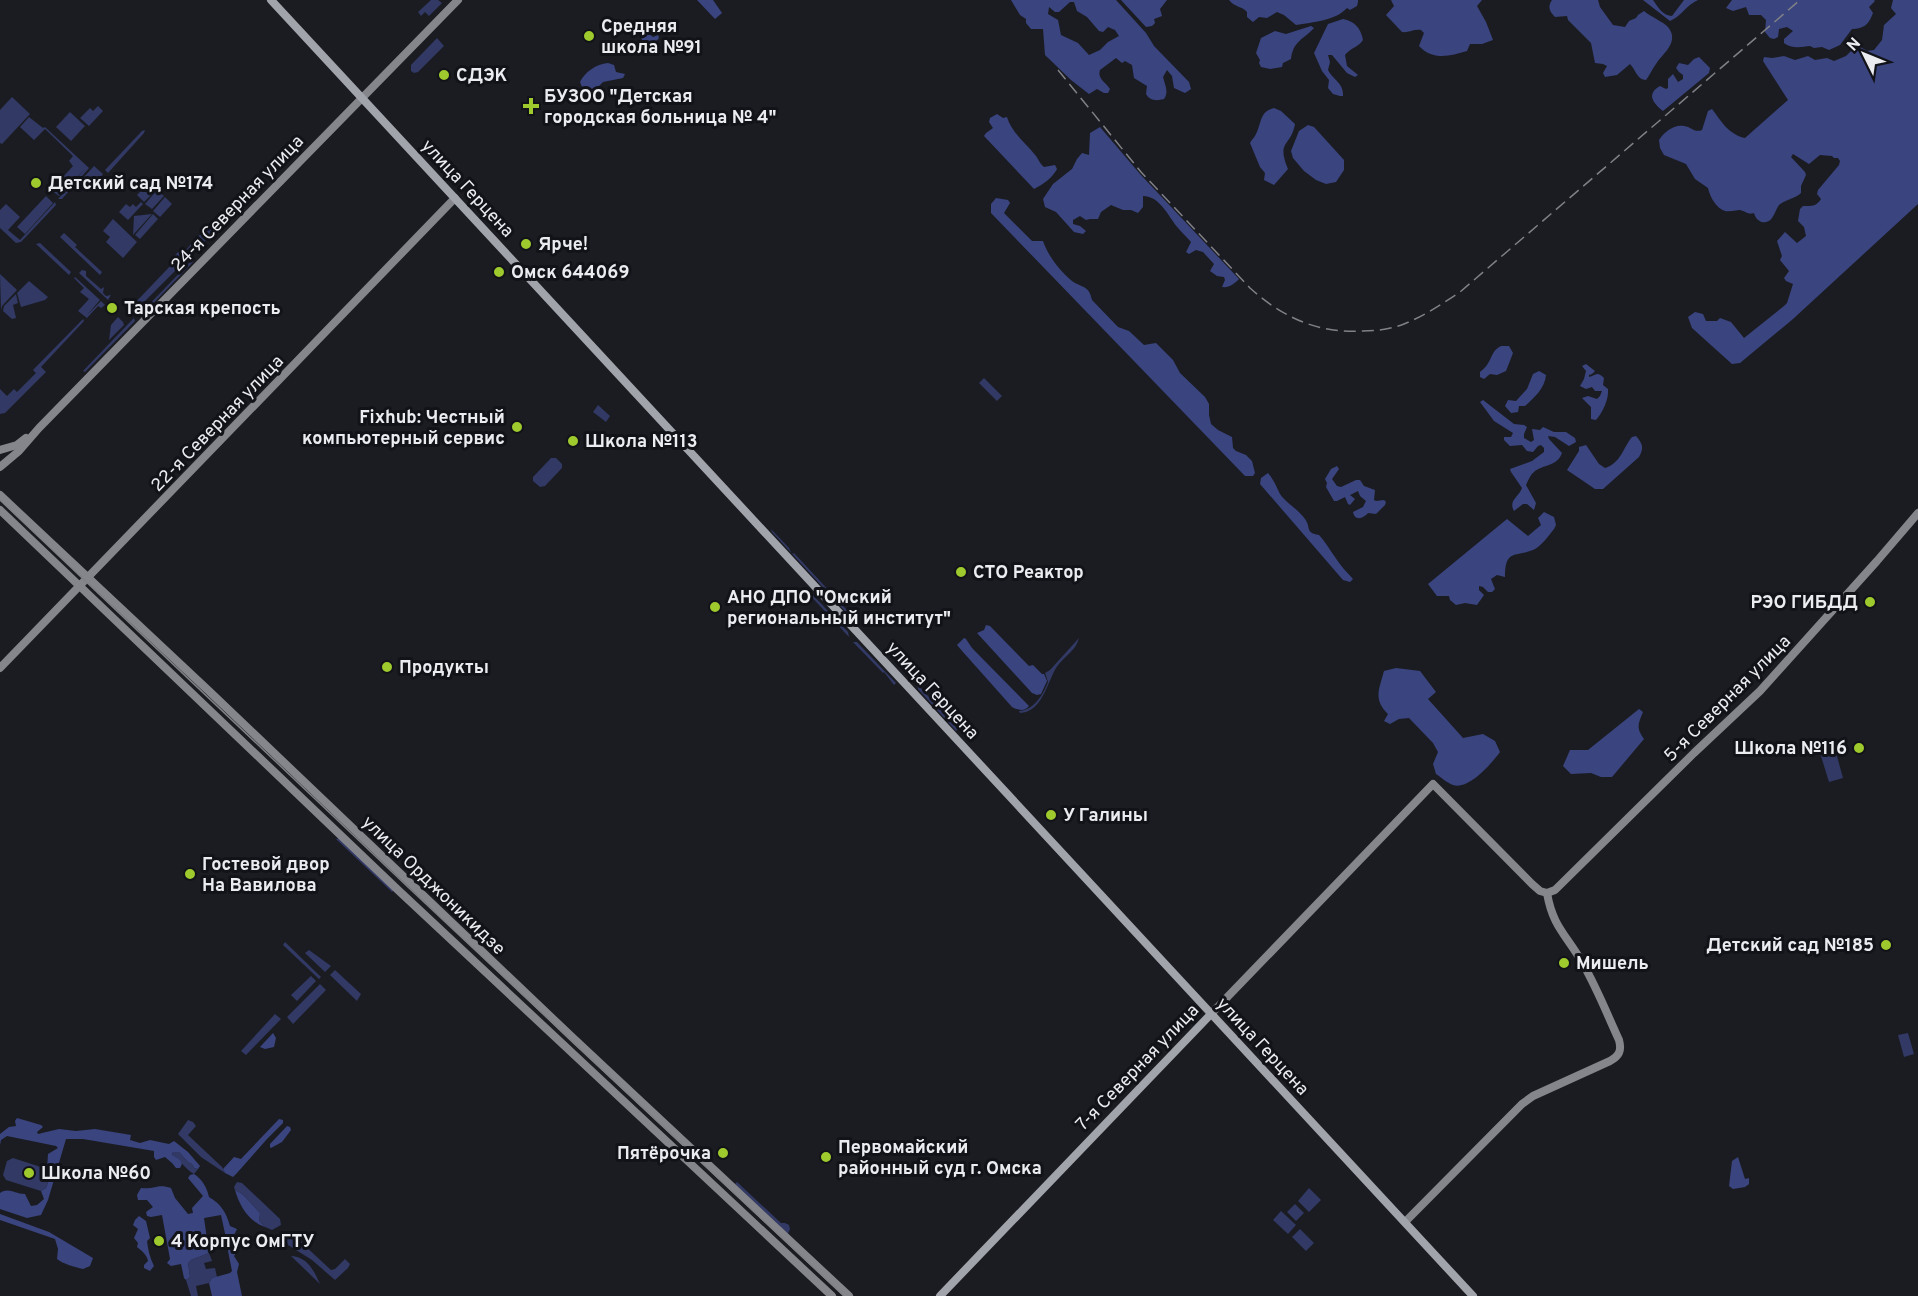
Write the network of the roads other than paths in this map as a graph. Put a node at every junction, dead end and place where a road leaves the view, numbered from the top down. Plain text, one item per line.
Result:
1 (271, 0) edge
2 (458, 0) edge
3 (362, 98) junction
4 (455, 198) junction
5 (39, 428) junction
6 (0, 450) edge
7 (3, 465) edge
8 (0, 472) edge
9 (0, 495) edge
10 (0, 510) edge
11 (1918, 513) edge
12 (88, 578) junction
13 (80, 586) junction
14 (0, 668) edge
15 (1547, 893) junction
16 (1211, 1014) junction
17 (1405, 1222) junction
18 (832, 1296) edge
19 (849, 1296) edge
20 (940, 1296) edge
21 (1473, 1296) edge

1 - 3 main road, улица Герцена
2 - 3 main road, 24-я Северная улица
3 - 4 main road, улица Герцена
3 - 5 main road, 24-я Северная улица
4 - 12 main road, 22-я Северная улица
4 - 16 main road, улица Герцена
5 - 6 main road, 24-я Северная улица
5 - 7 main road, 24-я Северная улица
7 - 8 main road, 24-я Северная улица
9 - 12 main road, улица Орджоникидзе
10 - 13 main road, улица Орджоникидзе
11 - 15 main road, 5-я Северная улица
12 - 13 main road, 22-я Северная улица
12 - 19 main road, улица Орджоникидзе
13 - 14 main road, 22-я Северная улица
13 - 18 main road, улица Орджоникидзе
15 - 16 main road, 7-я Северная улица
15 - 17 main road
16 - 17 main road, улица Герцена
16 - 20 main road, 7-я Северная улица
17 - 21 main road, улица Герцена

